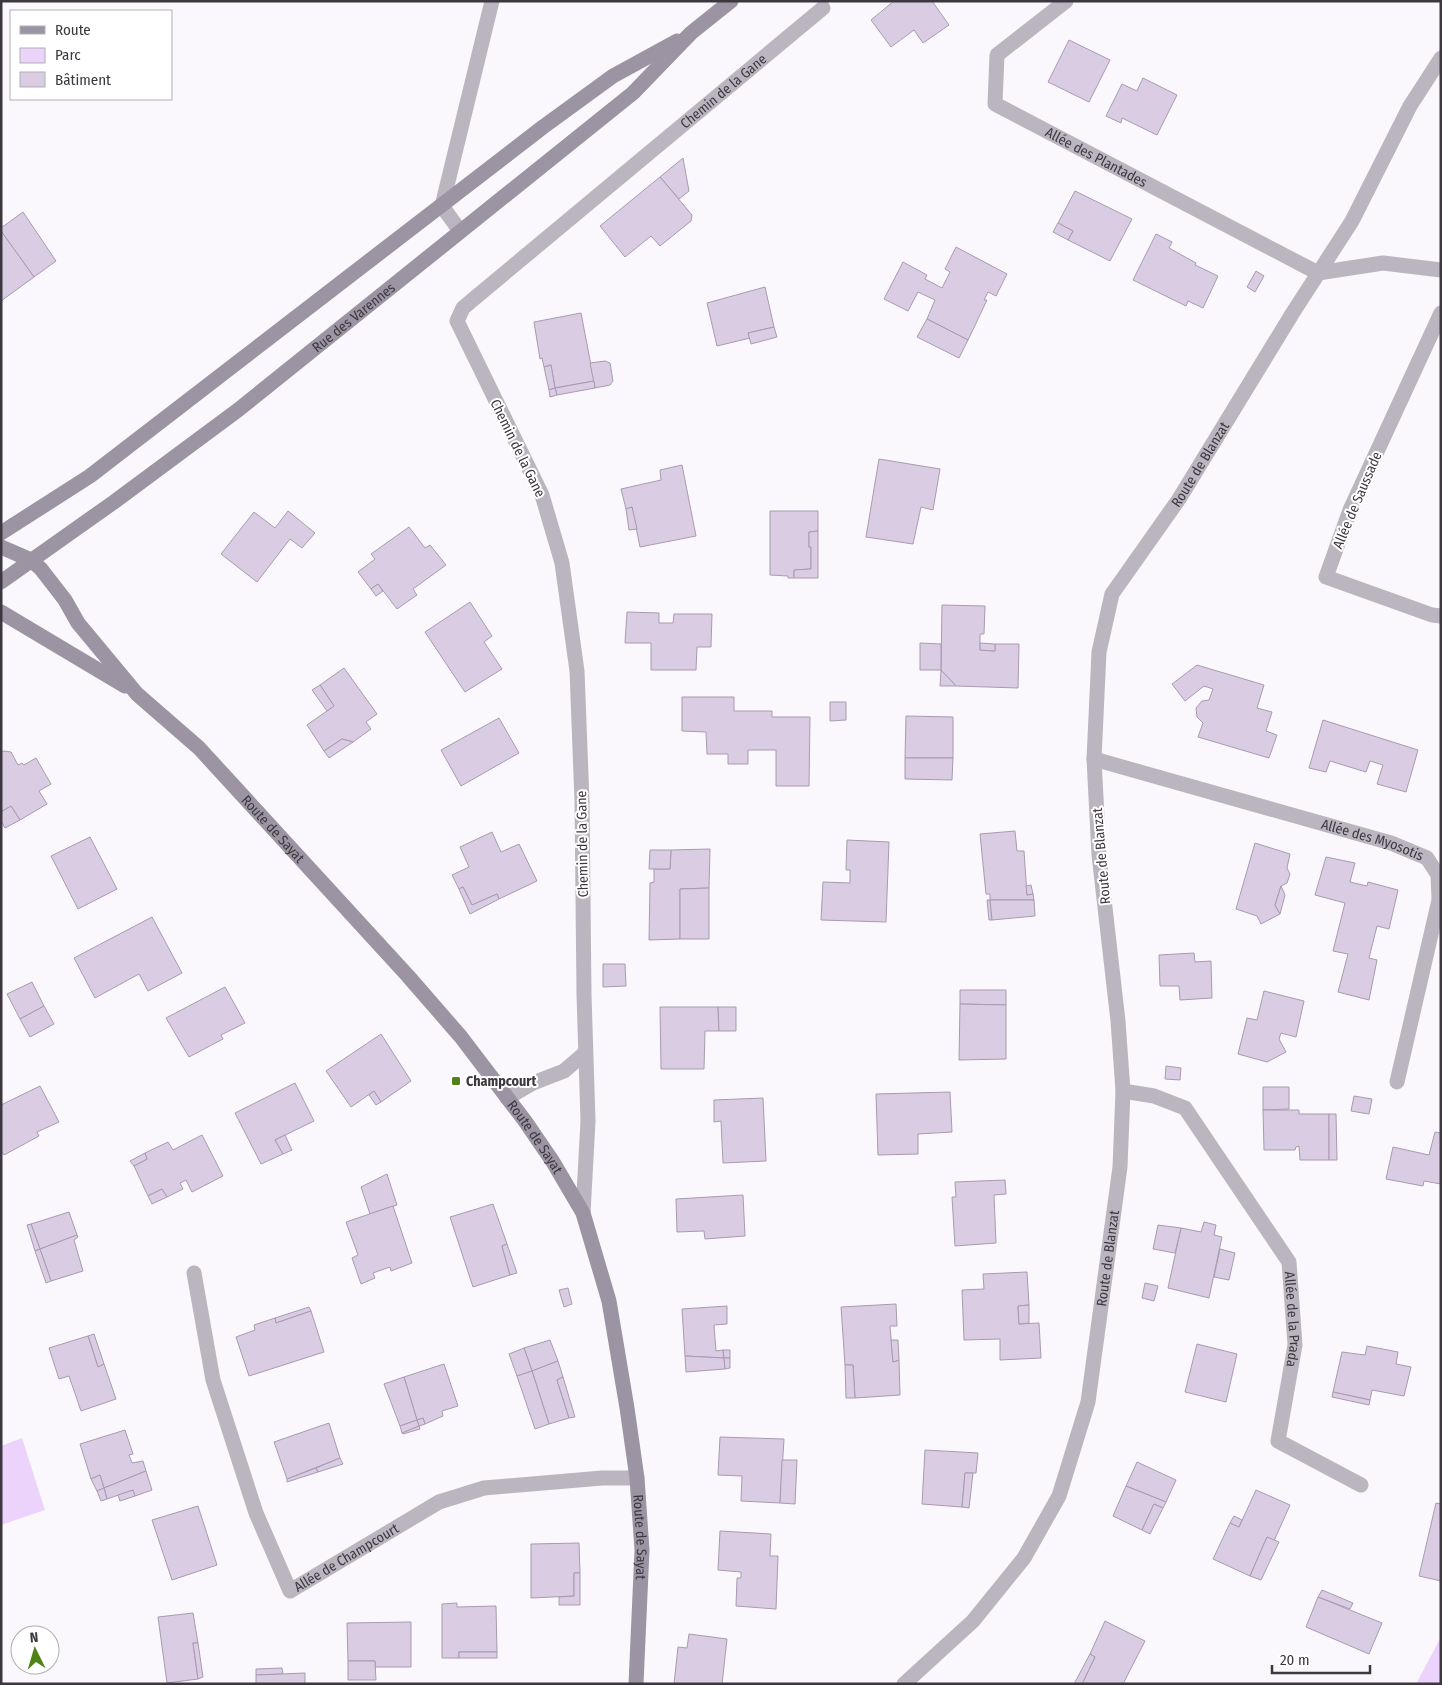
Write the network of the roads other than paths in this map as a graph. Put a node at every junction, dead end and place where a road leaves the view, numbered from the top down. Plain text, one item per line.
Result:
1 (492, 1) edge
2 (731, 1) edge
3 (1066, 1) edge
4 (823, 8) dead end
5 (691, 32) junction
6 (1441, 58) edge
7 (442, 206) junction
8 (460, 231) junction
9 (1441, 270) edge
10 (1318, 273) junction
11 (1441, 313) edge
12 (1, 534) edge
13 (1, 546) edge
14 (31, 560) junction
15 (1, 582) edge
16 (1, 612) edge
17 (1441, 616) edge
18 (137, 694) junction
19 (1094, 759) junction
20 (585, 1053) junction
21 (1397, 1082) dead end
22 (1123, 1091) junction
23 (507, 1098) junction
24 (583, 1213) junction
25 (194, 1273) dead end
26 (637, 1478) junction
27 (1361, 1485) dead end
28 (636, 1684) edge
29 (904, 1684) edge

1 - 7 street
2 - 5 main road, Rue des Varennes
3 - 10 street, Allée des Plantades
4 - 20 street, Chemin de la Gane
5 - 7 main road, Rue des Varennes
5 - 8 main road, Rue des Varennes
6 - 10 street, Route de Blanzat
7 - 8 street
7 - 12 main road, Rue des Varennes
8 - 14 main road, Rue des Varennes
9 - 10 street
10 - 19 street, Route de Blanzat
11 - 17 street, Allée de Saussade
13 - 14 main road, Route de Sayat
14 - 15 main road, Rue des Varennes
14 - 18 main road, Route de Sayat
16 - 18 main road, Route de Sayat
18 - 23 main road, Route de Sayat
19 - 21 street, Allée des Myosotis
19 - 22 street, Route de Blanzat
20 - 23 street
20 - 24 street, Chemin de la Gane
22 - 27 street, Allée de la Prada
22 - 29 street, Route de Blanzat
23 - 24 main road, Route de Sayat
24 - 26 main road, Route de Sayat
25 - 26 street, Allée de Champcourt
26 - 28 main road, Route de Sayat

